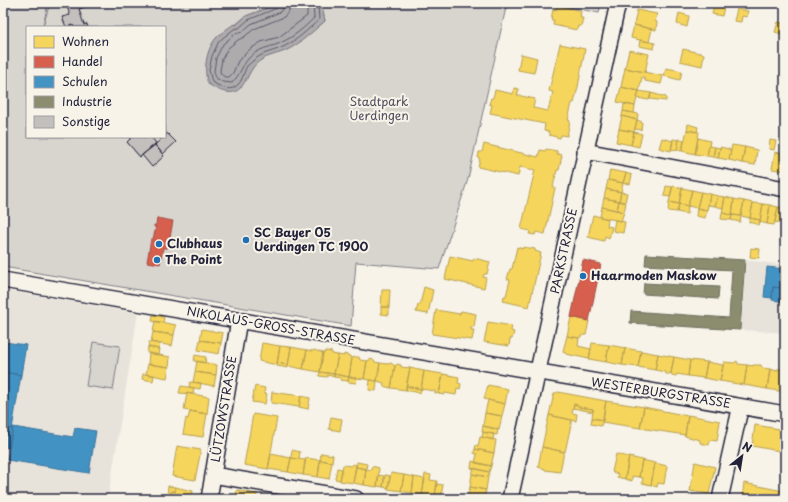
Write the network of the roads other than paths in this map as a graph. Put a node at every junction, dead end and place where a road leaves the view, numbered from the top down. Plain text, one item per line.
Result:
1 (618, 3) edge
2 (585, 151) junction
3 (785, 189) edge
4 (3, 280) edge
5 (239, 320) junction
6 (538, 372) junction
7 (739, 414) dead end
8 (785, 414) edge
9 (213, 474) junction
10 (209, 499) edge
11 (355, 499) edge
12 (510, 499) edge
13 (720, 499) edge

1 - 2 street, PARKSTRASSE
2 - 3 street
2 - 6 street, PARKSTRASSE
4 - 5 street, NIKOLAUS-GROSS-STRASSE
5 - 6 street, NIKOLAUS-GROSS-STRASSE
5 - 9 street, LÜTZOWSTRASSE
6 - 8 street, WESTERBURGSTRASSE
6 - 12 street, PARKSTRASSE
7 - 13 street
9 - 10 street, LÜTZOWSTRASSE
9 - 11 street

